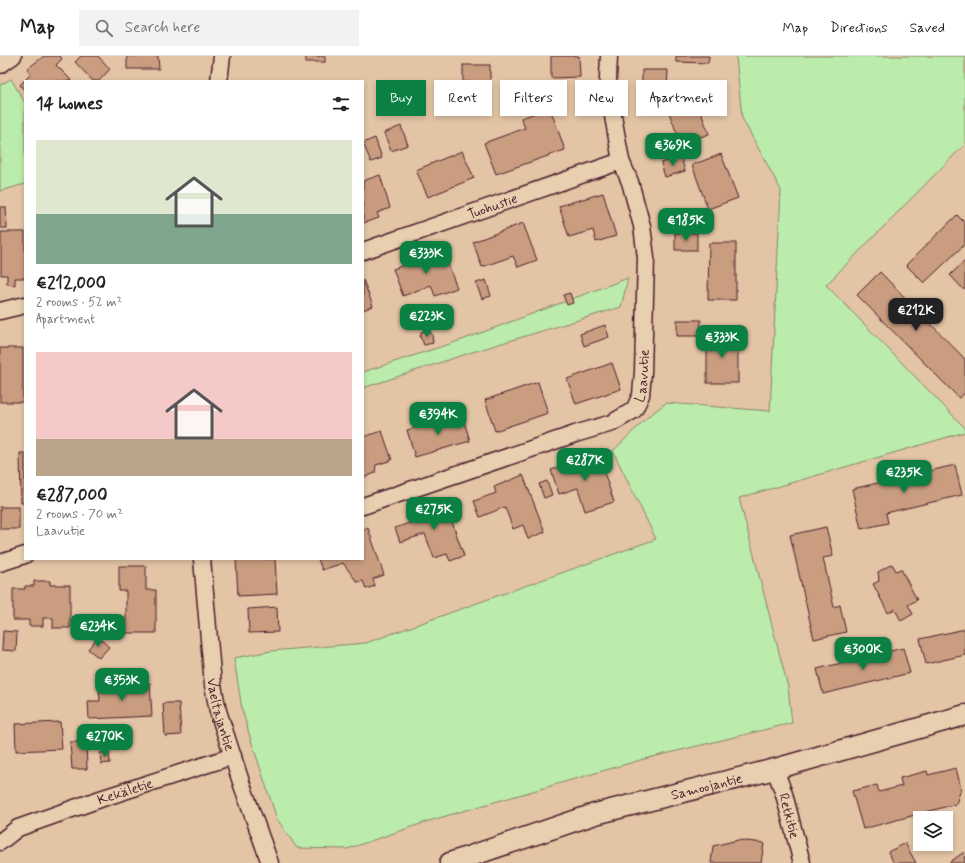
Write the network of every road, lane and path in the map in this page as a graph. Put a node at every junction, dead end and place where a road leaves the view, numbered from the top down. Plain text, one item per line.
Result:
1 (13, 56) edge
2 (222, 56) edge
3 (609, 56) edge
4 (0, 65) edge
5 (219, 80) edge
6 (621, 161) junction
7 (364, 251) edge
8 (24, 305) edge
9 (0, 311) edge
10 (364, 506) edge
11 (24, 555) edge
12 (202, 560) edge
13 (0, 563) edge
14 (965, 715) edge
15 (233, 756) junction
16 (775, 769) junction
17 (18, 828) junction
18 (0, 829) edge
19 (0, 842) edge
20 (270, 863) edge
21 (450, 863) edge
22 (802, 863) edge

1 - 4 street
2 - 5 street
3 - 6 street, Laavutie
6 - 7 street, Tuohustie
6 - 10 street, Laavutie
8 - 9 street
11 - 13 street
12 - 15 street, Vaeltajantie
14 - 16 street, Samoojantie
15 - 17 street, Kekäletie
15 - 20 street, Vaeltajantie
16 - 21 street, Samoojantie
16 - 22 street, Retkitie
17 - 18 street, Kekäletie
17 - 19 street, Kekäletie

